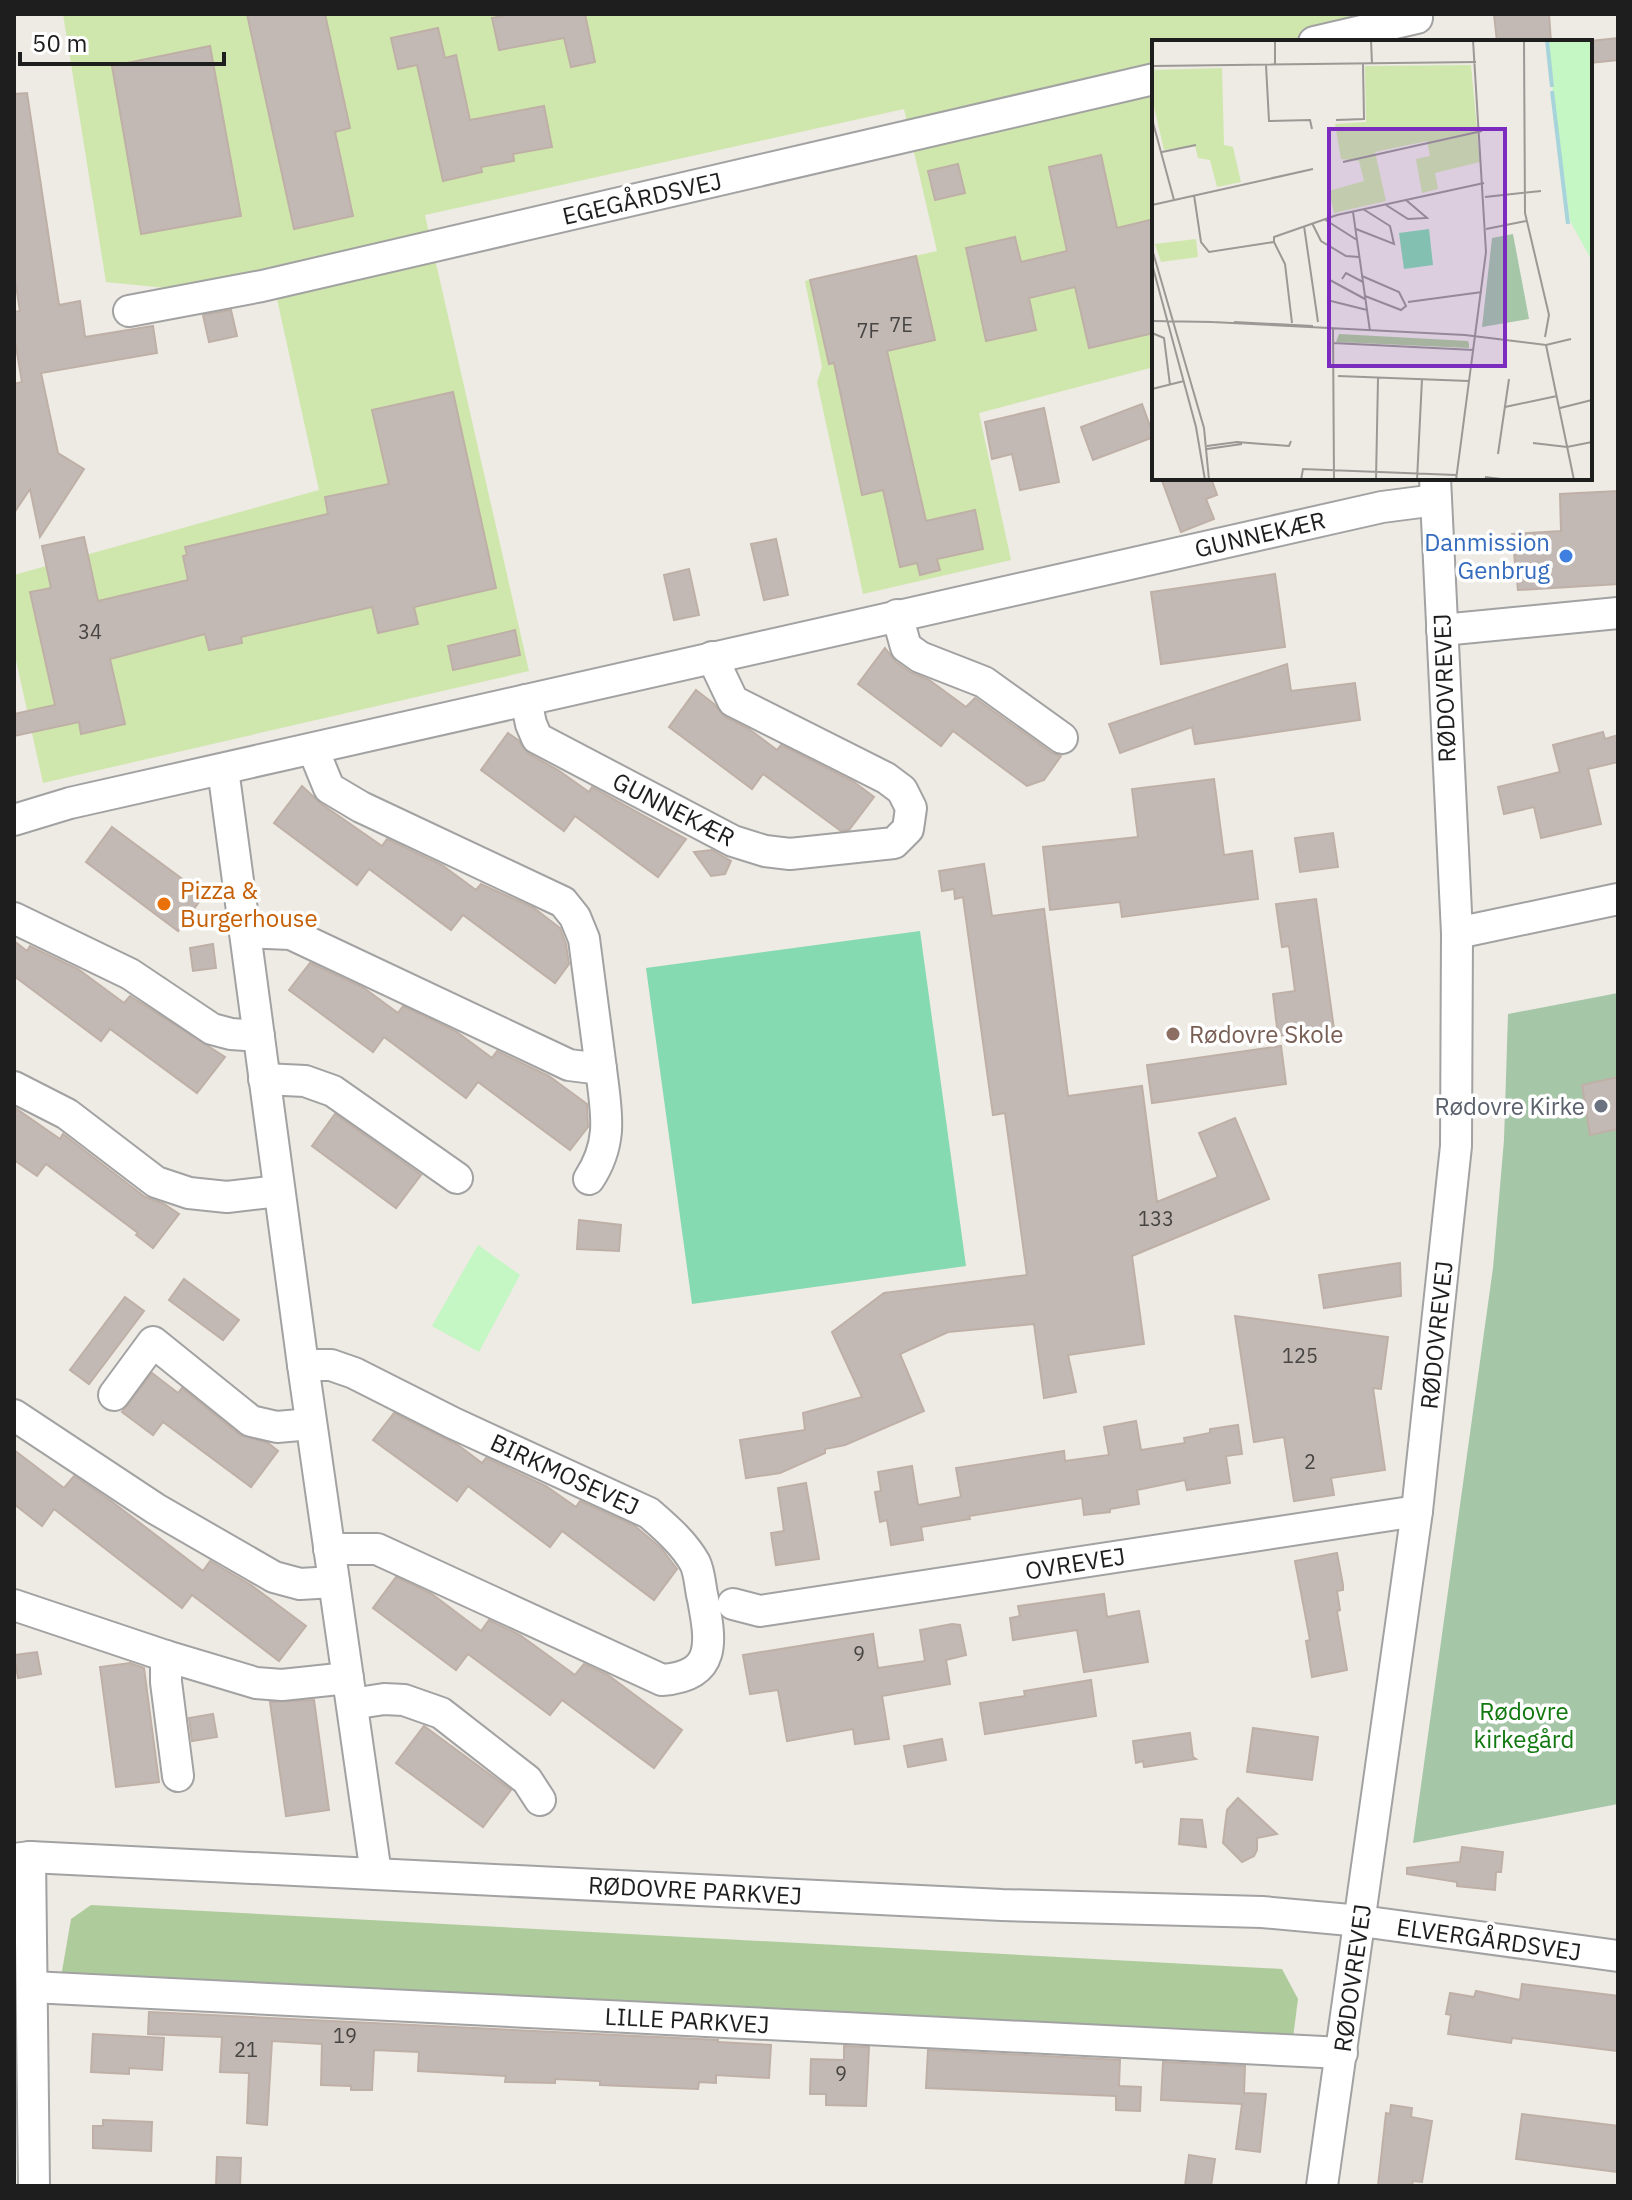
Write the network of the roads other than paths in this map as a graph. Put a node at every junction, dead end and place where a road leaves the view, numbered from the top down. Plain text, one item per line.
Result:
1 (1417, 25) edge
2 (1326, 40) edge
3 (1152, 79) edge
4 (129, 311) dead end
5 (1436, 489) edge
6 (1618, 613) edge
7 (897, 615) junction
8 (1442, 630) junction
9 (712, 657) junction
10 (526, 700) junction
11 (1062, 738) dead end
12 (313, 749) junction
13 (223, 769) junction
14 (14, 820) edge
15 (1618, 899) edge
16 (14, 918) edge
17 (245, 932) junction
18 (1457, 933) junction
19 (259, 1036) junction
20 (601, 1069) junction
21 (264, 1079) junction
22 (14, 1087) edge
23 (457, 1178) dead end
24 (588, 1178) dead end
25 (279, 1191) junction
26 (303, 1365) junction
27 (114, 1395) dead end
28 (14, 1415) edge
29 (311, 1424) junction
30 (1417, 1511) junction
31 (329, 1549) junction
32 (334, 1582) junction
33 (733, 1604) dead end
34 (14, 1605) edge
35 (166, 1656) junction
36 (350, 1691) junction
37 (178, 1776) dead end
38 (540, 1800) dead end
39 (19, 1856) edge
40 (376, 1874) junction
41 (1361, 1921) junction
42 (1618, 1956) edge
43 (32, 1987) junction
44 (1342, 2053) junction
45 (34, 2186) edge
46 (1322, 2186) edge

1 - 2 street
3 - 4 street, EGEGÅRDSVEJ
5 - 7 street, GUNNEKÆR
5 - 8 street, RØDOVREVEJ
6 - 8 street
7 - 9 street, GUNNEKÆR
7 - 11 street
8 - 18 street, RØDOVREVEJ
9 - 10 street, GUNNEKÆR
9 - 10 street, GUNNEKÆR
10 - 12 street, GUNNEKÆR
12 - 13 street, GUNNEKÆR
12 - 20 street
13 - 14 street, GUNNEKÆR
13 - 17 street
15 - 18 street
16 - 19 street
17 - 19 street
17 - 20 street
18 - 30 street, RØDOVREVEJ
19 - 21 street
20 - 24 street
21 - 23 street
21 - 25 street
22 - 25 street
25 - 26 street
26 - 29 street
26 - 31 street, BIRKMOSEVEJ
27 - 29 street
28 - 32 street
29 - 31 street
30 - 33 street, OVREVEJ
30 - 41 street, RØDOVREVEJ
31 - 32 street
32 - 36 street
34 - 35 street
35 - 36 street
35 - 37 street
36 - 38 street
36 - 40 street
39 - 40 street, RØDOVRE PARKVEJ
39 - 43 street
40 - 41 street, RØDOVRE PARKVEJ
41 - 42 street, ELVERGÅRDSVEJ
41 - 44 street, RØDOVREVEJ
43 - 44 street, LILLE PARKVEJ
43 - 45 street
44 - 46 street, RØDOVREVEJ

